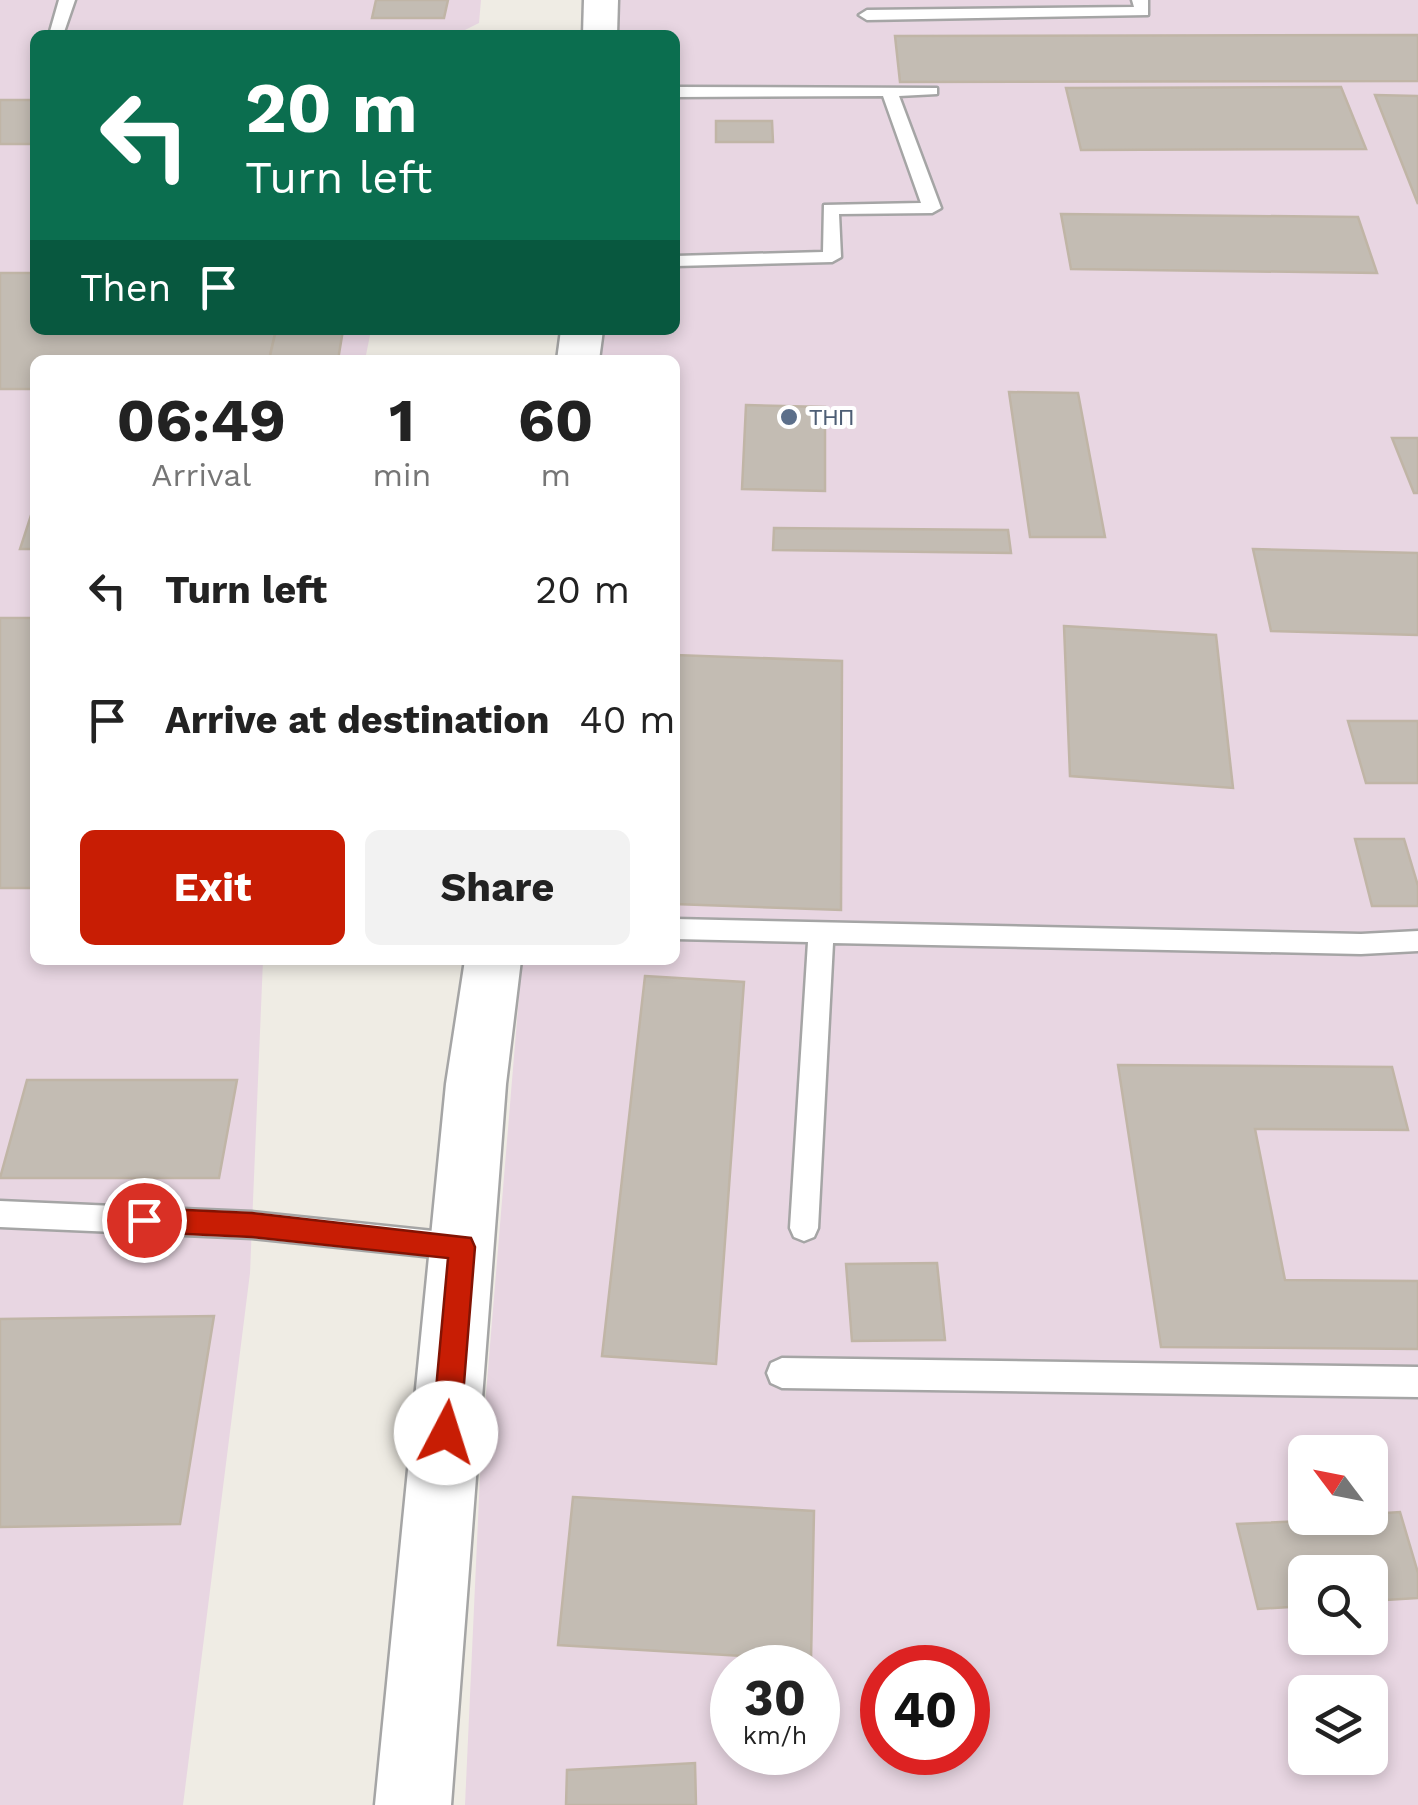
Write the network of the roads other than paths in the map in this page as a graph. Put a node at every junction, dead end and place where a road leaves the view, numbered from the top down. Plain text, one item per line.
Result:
1 (67, 0) edge
2 (601, 0) edge
3 (1140, 0) edge
4 (866, 15) dead end
5 (57, 30) edge
6 (600, 30) edge
7 (890, 91) junction
8 (931, 91) dead end
9 (680, 92) edge
10 (680, 260) edge
11 (680, 928) edge
12 (821, 932) junction
13 (1418, 941) edge
14 (492, 965) edge
15 (0, 1214) edge
16 (804, 1228) dead end
17 (462, 1247) junction
18 (782, 1373) dead end
19 (1418, 1382) edge
20 (413, 1805) edge

1 - 5 lane
2 - 6 street
3 - 4 lane
7 - 8 lane
7 - 9 lane
7 - 10 lane
11 - 12 lane
12 - 13 lane
12 - 16 lane
14 - 17 street
15 - 17 lane
17 - 20 street
18 - 19 lane

